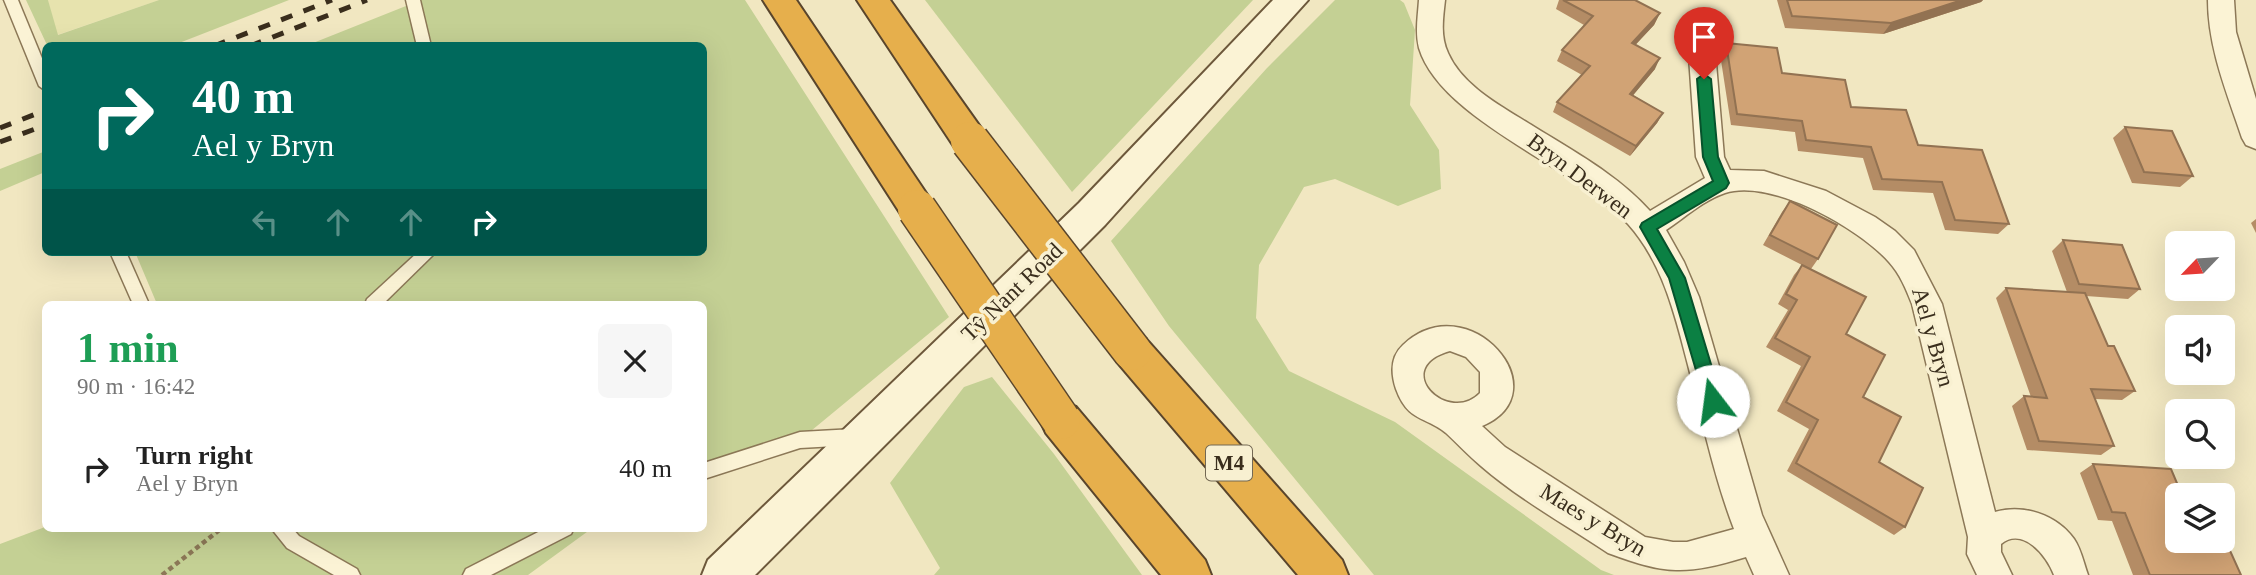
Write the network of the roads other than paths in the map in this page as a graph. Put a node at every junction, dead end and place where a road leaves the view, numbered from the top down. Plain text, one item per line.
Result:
1 (11, 0) edge
2 (413, 0) edge
3 (779, 0) edge
4 (873, 0) edge
5 (1292, 0) edge
6 (1432, 0) edge
7 (2221, 0) edge
8 (1700, 28) dead end
9 (423, 42) edge
10 (42, 76) edge
11 (2256, 138) edge
12 (1721, 183) junction
13 (1647, 227) junction
14 (120, 256) edge
15 (424, 256) edge
16 (140, 301) edge
17 (376, 301) edge
18 (1451, 418) dead end
19 (864, 436) junction
20 (707, 470) edge
21 (284, 532) edge
22 (557, 532) edge
23 (1754, 538) junction
24 (1985, 538) junction
25 (351, 575) edge
26 (472, 575) edge
27 (724, 575) edge
28 (1189, 575) edge
29 (1326, 575) edge
30 (1772, 575) edge
31 (1995, 575) edge
32 (2071, 575) edge

1 - 10 lane
2 - 9 lane
3 - 28 highway, bridge
4 - 29 highway, M4, bridge
5 - 19 main road, Tŷ Nant Road
6 - 13 street, Bryn Derwen
7 - 11 street
8 - 12 street
12 - 13 street, Ael y Bryn
12 - 24 street, Ael y Bryn
13 - 23 street, Bryn Derwen
14 - 16 lane
15 - 17 lane
18 - 23 street, Maes y Bryn
19 - 20 lane
19 - 27 main road, Tŷ Nant Road
21 - 25 lane
22 - 26 lane
23 - 30 street, Bryn Derwen
24 - 31 street, Ael y Bryn
24 - 32 street

